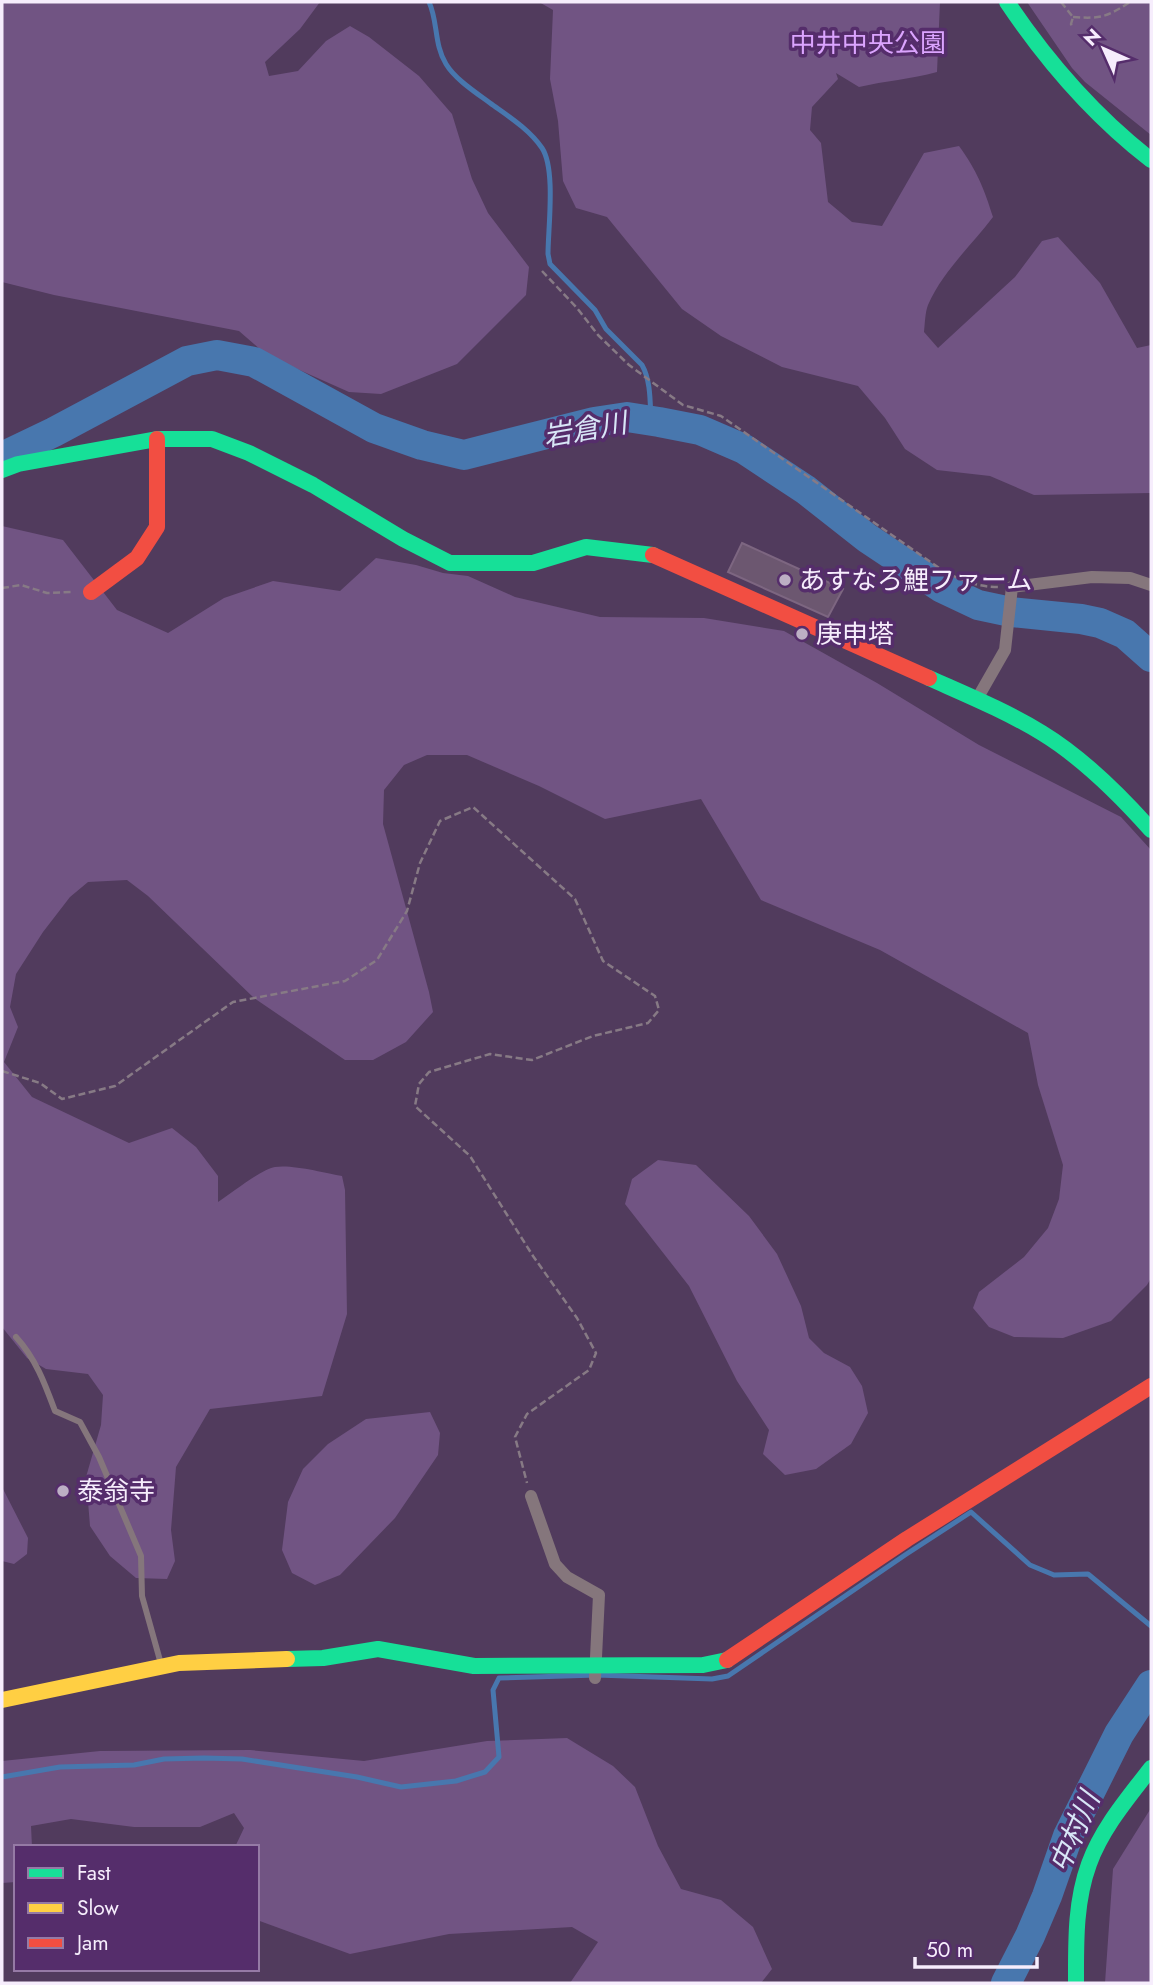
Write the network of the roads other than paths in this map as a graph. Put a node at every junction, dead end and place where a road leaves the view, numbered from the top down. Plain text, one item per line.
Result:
1 (1007, 2) edge
2 (1151, 160) edge
3 (157, 439) junction
4 (2, 470) edge
5 (1151, 585) edge
6 (91, 592) road end
7 (977, 699) junction
8 (1151, 830) edge
9 (16, 1337) dead end
10 (1151, 1386) edge
11 (531, 1496) road end
12 (161, 1666) junction
13 (596, 1672) junction
14 (2, 1700) edge
15 (1151, 1768) edge
16 (1076, 1983) edge

1 - 2 street
3 - 4 street
3 - 6 street
3 - 7 street
5 - 7 street
7 - 8 street
9 - 12 lane
10 - 13 street
11 - 13 street
12 - 13 street
12 - 14 street
15 - 16 street

